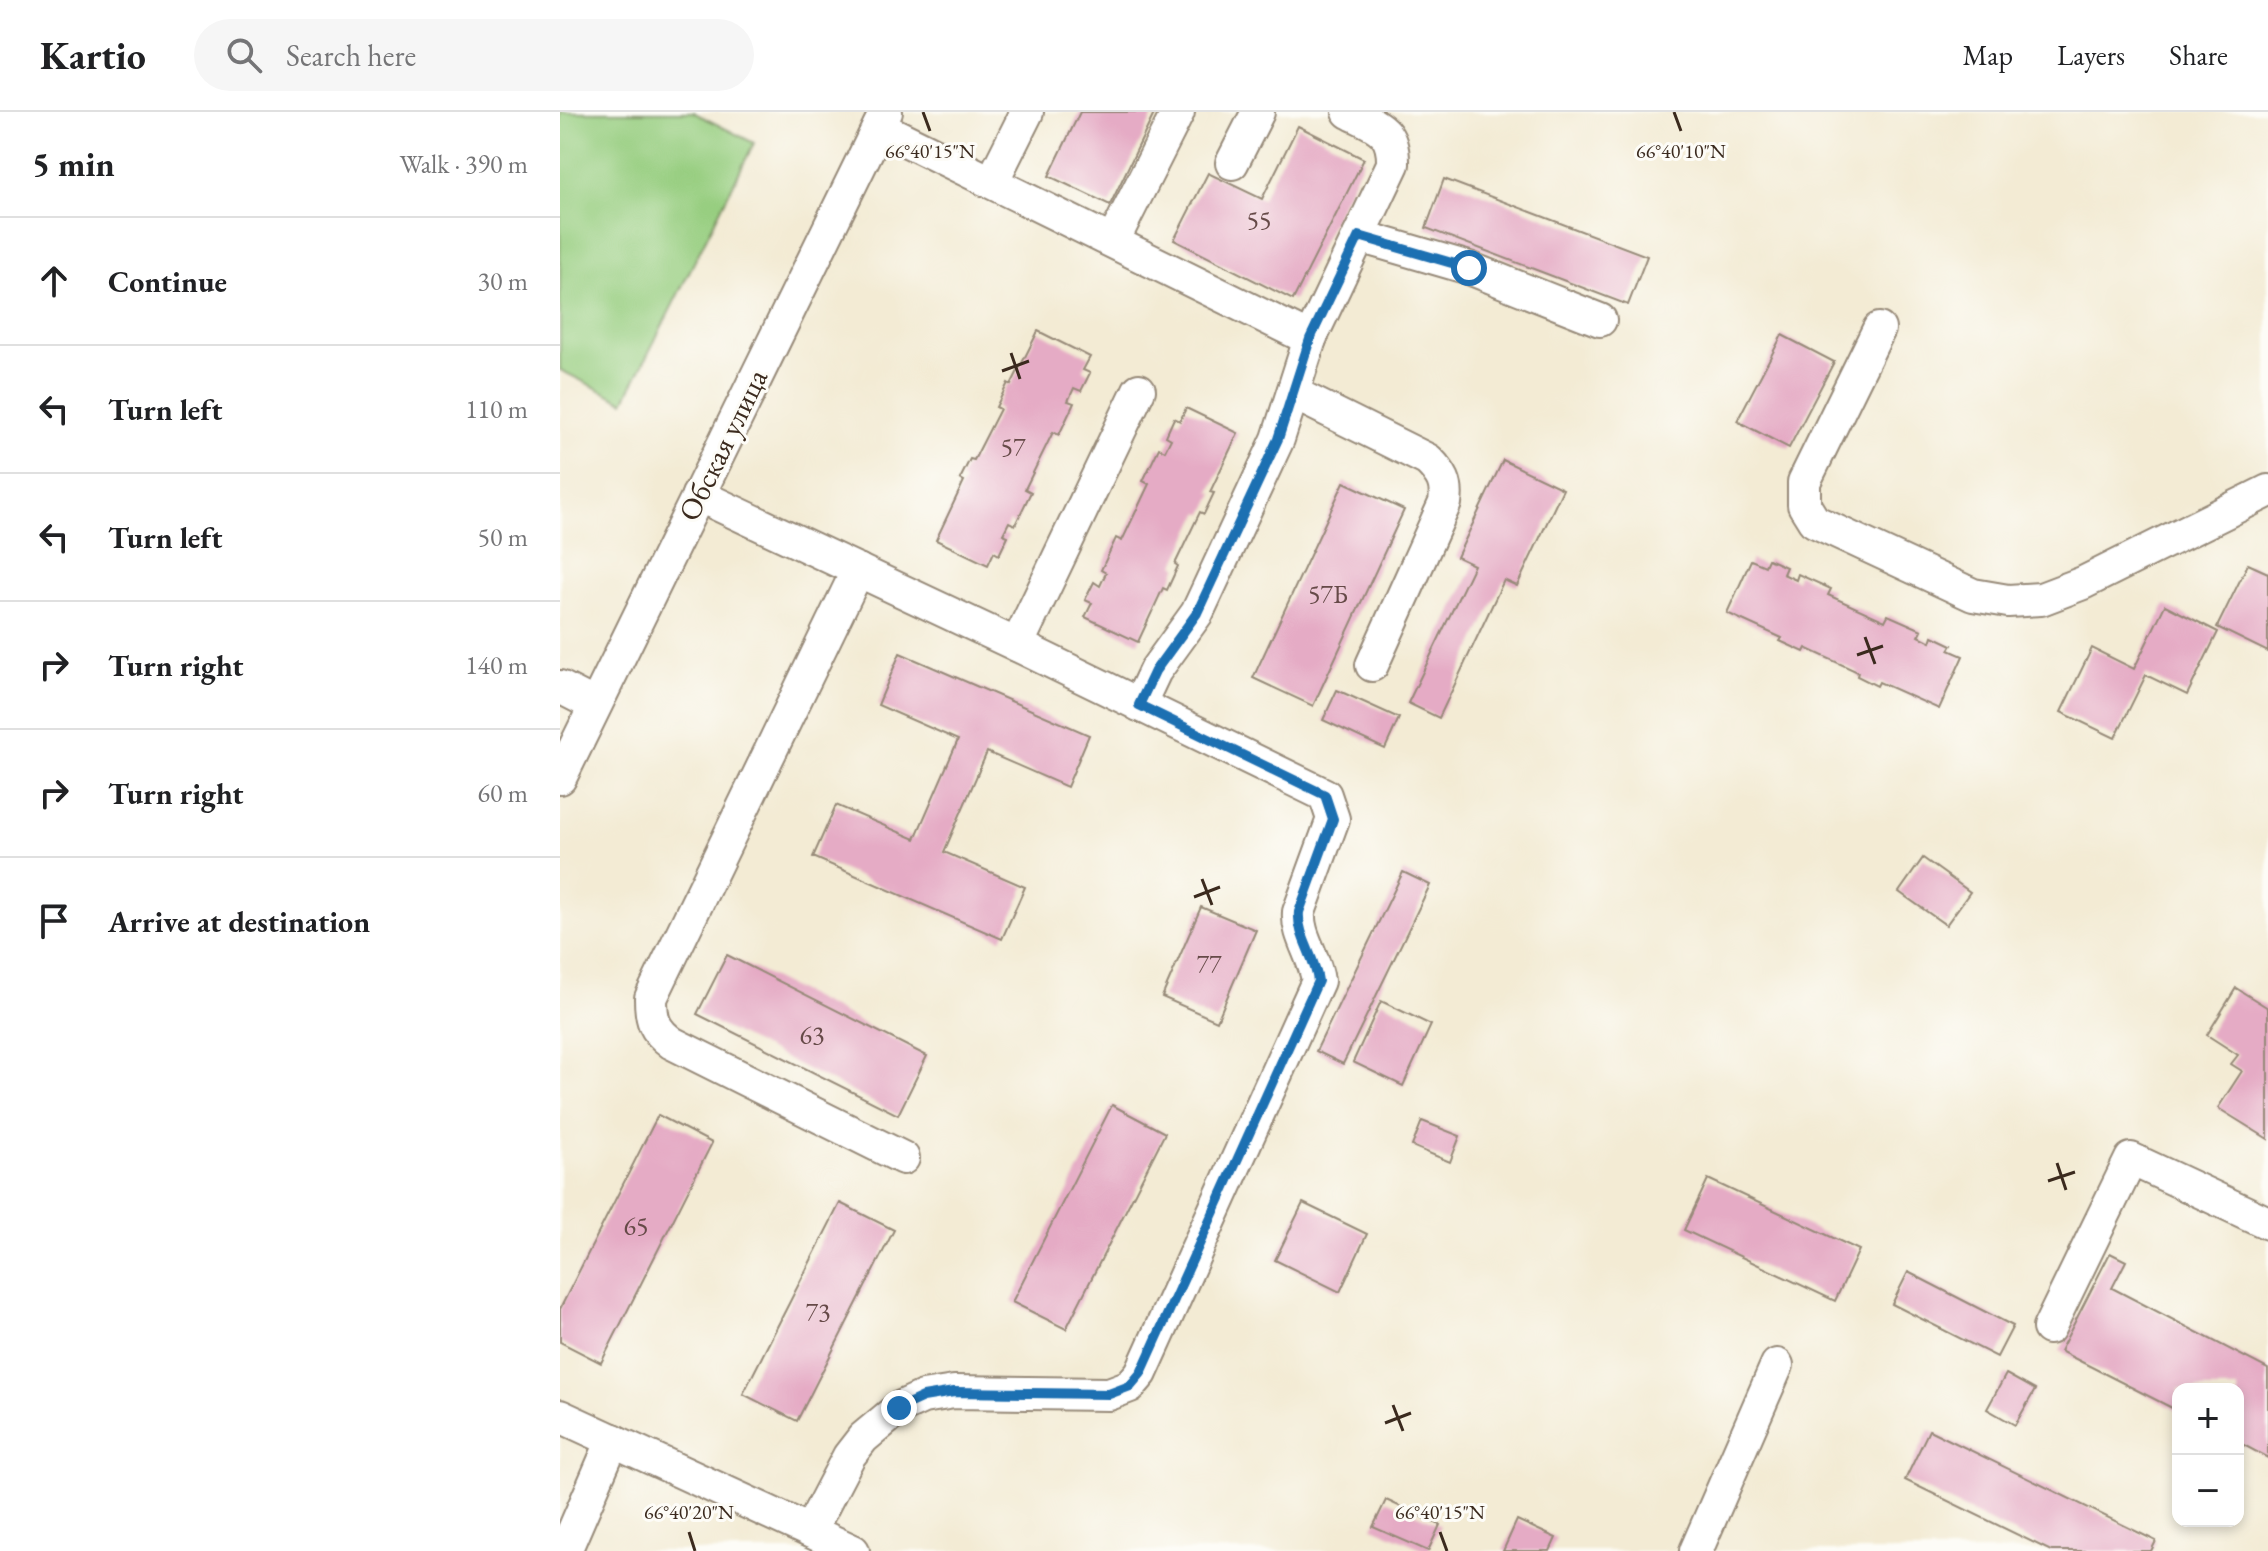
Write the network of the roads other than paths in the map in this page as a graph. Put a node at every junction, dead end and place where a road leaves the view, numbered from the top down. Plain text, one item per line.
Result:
1 (1027, 112) edge
2 (1178, 112) edge
3 (1258, 112) edge
4 (1349, 112) edge
5 (882, 119) edge
6 (1232, 163) dead end
7 (992, 182) junction
8 (1359, 236) junction
9 (1113, 241) junction
10 (1600, 320) dead end
11 (1879, 329) dead end
12 (1310, 339) junction
13 (1139, 390) dead end
14 (1293, 393) junction
15 (2268, 491) edge
16 (698, 495) junction
17 (858, 570) junction
18 (1017, 645) junction
19 (1372, 665) dead end
20 (560, 687) edge
21 (595, 705) junction
22 (1139, 705) junction
23 (560, 778) edge
24 (903, 1158) dead end
25 (2268, 1223) edge
26 (2049, 1328) dead end
27 (1777, 1365) dead end
28 (560, 1416) edge
29 (613, 1440) junction
30 (810, 1531) junction
31 (565, 1551) edge
32 (853, 1551) edge
33 (1696, 1551) edge

1 - 7 street
2 - 9 street
3 - 6 street
4 - 8 street
5 - 7 street
5 - 16 street, Обская улица
7 - 9 street
8 - 10 street
8 - 12 street
9 - 12 street
11 - 15 street
12 - 14 street
13 - 18 street
14 - 19 street
14 - 22 street
16 - 17 street
16 - 21 street, Обская улица
17 - 18 street
17 - 24 street
18 - 22 street
20 - 21 street
21 - 23 street, Обская улица
22 - 30 street
25 - 26 street
27 - 33 street
28 - 29 street
29 - 30 street
29 - 31 street
30 - 32 street

